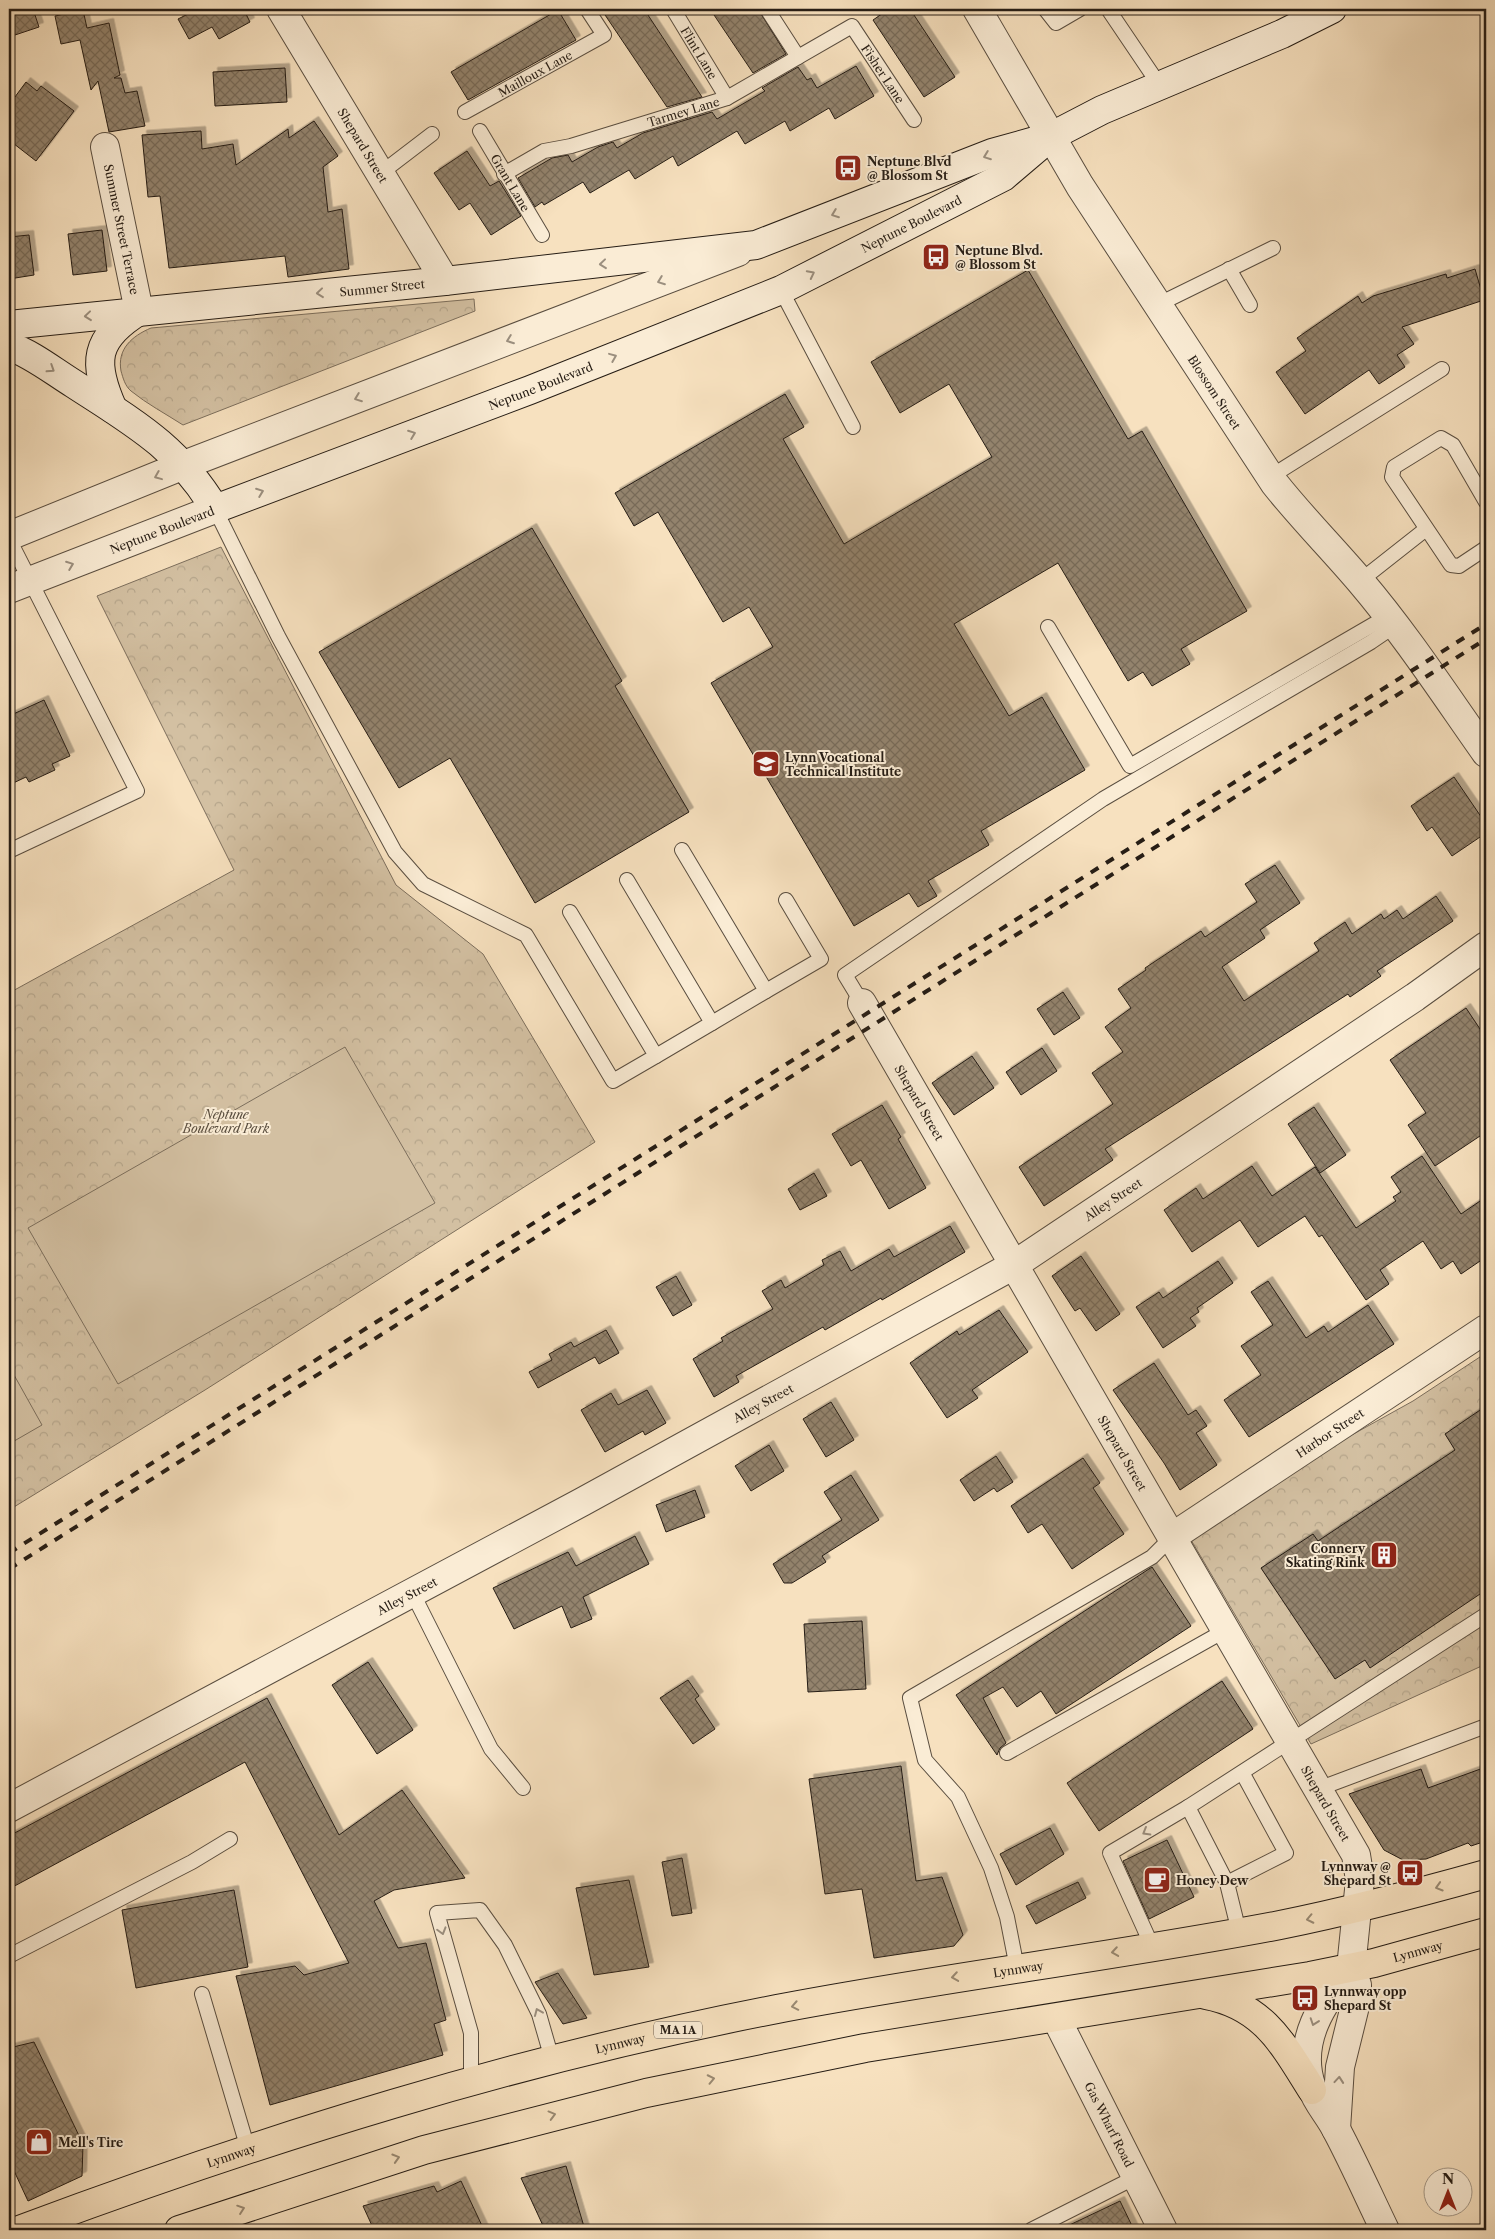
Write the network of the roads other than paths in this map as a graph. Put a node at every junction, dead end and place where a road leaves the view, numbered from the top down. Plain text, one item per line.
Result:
1 (281, 9) edge
2 (587, 9) edge
3 (673, 9) edge
4 (767, 9) edge
5 (976, 9) edge
6 (1045, 9) edge
7 (1080, 9) edge
8 (1108, 9) edge
9 (1332, 9) edge
10 (852, 26) joint
11 (798, 56) junction
12 (1160, 86) junction
13 (727, 98) junction
14 (465, 112) dead end
15 (914, 120) dead end
16 (480, 131) dead end
17 (432, 134) dead end
18 (1050, 137) junction
19 (105, 147) dead end
20 (380, 173) junction
21 (504, 174) junction
22 (542, 234) dead end
23 (756, 245) junction
24 (1273, 248) dead end
25 (1230, 270) junction
26 (445, 281) junction
27 (780, 290) junction
28 (1157, 305) junction
29 (1250, 305) dead end
30 (139, 311) junction
31 (9, 325) edge
32 (9, 346) edge
33 (1442, 369) dead end
34 (113, 409) junction
35 (853, 426) dead end
36 (184, 465) junction
37 (1270, 477) junction
38 (1486, 502) edge
39 (215, 509) junction
40 (1426, 529) junction
41 (9, 538) edge
42 (1486, 548) edge
43 (1360, 581) junction
44 (19, 585) edge
45 (1392, 620) junction
46 (1048, 627) dead end
47 (1486, 753) edge
48 (682, 850) dead end
49 (9, 851) edge
50 (627, 880) dead end
51 (786, 900) dead end
52 (570, 912) dead end
53 (1486, 946) edge
54 (766, 991) junction
55 (862, 1003) joint
56 (712, 1023) junction
57 (656, 1056) junction
58 (1014, 1265) junction
59 (1486, 1329) edge
60 (1172, 1537) junction
61 (412, 1592) junction
62 (1484, 1616) dead end
63 (1226, 1630) junction
64 (1486, 1726) edge
65 (1291, 1742) junction
66 (1007, 1753) dead end
67 (1243, 1774) junction
68 (523, 1788) dead end
69 (1318, 1789) junction
70 (1188, 1807) junction
71 (9, 1808) edge
72 (230, 1839) dead end
73 (1486, 1874) edge
74 (1227, 1883) junction
75 (1358, 1908) junction
76 (1239, 1932) junction
77 (1486, 1932) edge
78 (1152, 1946) junction
79 (9, 1956) edge
80 (1017, 1968) junction
81 (1351, 1968) junction
82 (202, 1994) dead end
83 (1200, 1994) junction
84 (1056, 2018) junction
85 (552, 2059) junction
86 (471, 2080) junction
87 (1312, 2090) junction
88 (1336, 2129) junction
89 (248, 2149) junction
90 (1136, 2177) junction
91 (192, 2228) edge
92 (19, 2230) edge
93 (1031, 2230) edge
94 (1163, 2230) edge
95 (1385, 2230) edge

1 - 20 street, Shepard Street
2 - 14 lane, Mailloux Lane
3 - 13 lane, Flint Lane
4 - 11 lane
5 - 18 street, Blossom Street
6 - 7 lane
8 - 12 lane
9 - 12 street, Neptune Boulevard
10 - 11 lane, Tarmey Lane
10 - 15 lane, Fisher Lane
11 - 13 lane, Tarmey Lane
12 - 18 street, Neptune Boulevard
13 - 21 lane, Tarmey Lane
16 - 21 lane, Grant Lane
17 - 20 lane
18 -> 23 street, Neptune Boulevard
27 -> 18 street, Neptune Boulevard
18 - 28 street, Blossom Street
19 - 30 street, Summer Street Terrace
20 - 26 street, Shepard Street
21 - 22 lane, Grant Lane
23 -> 26 street, Summer Street
23 -> 36 street, Neptune Boulevard
24 - 25 lane
25 - 28 lane
25 - 29 lane
26 -> 30 street, Summer Street
27 - 35 lane
39 -> 27 street, Neptune Boulevard
28 - 37 street, Blossom Street
30 -> 31 street, Summer Street
30 - 34 street
32 -> 34 street
33 - 37 lane
34 - 36 street
36 - 39 street
36 -> 41 street, Neptune Boulevard
37 - 43 street, Blossom Street
38 - 40 lane
44 -> 39 street, Neptune Boulevard
39 - 57 lane
40 - 42 lane
40 - 43 lane
41 - 44 lane
43 - 45 street, Blossom Street
44 - 49 lane
45 - 46 lane
45 - 47 street, Blossom Street
45 - 55 lane
48 - 54 lane
50 - 56 lane
51 - 54 lane
52 - 57 lane
53 - 58 street, Alley Street
54 - 56 lane
55 - 58 street, Shepard Street
56 - 57 lane
58 - 60 street, Shepard Street
58 - 61 street, Alley Street
59 - 60 street, Harbor Street
60 - 63 street, Shepard Street
60 - 80 lane
61 - 68 lane
61 - 71 street, Alley Street
62 - 65 lane
63 - 65 street, Shepard Street
63 - 66 lane
64 - 69 lane
65 - 67 lane
65 - 69 street, Shepard Street
67 - 70 lane
67 - 74 lane
69 - 75 street, Shepard Street
70 - 74 lane
70 -> 78 lane
72 - 79 lane
73 -> 75 highway, Lynnway / MA 1A
74 - 76 lane
75 -> 76 highway, Lynnway / MA 1A
75 - 81 street
76 - 78 highway, Lynnway / MA 1A
77 - 81 highway, Lynnway
78 -> 80 highway, Lynnway / MA 1A
80 -> 85 highway, Lynnway / MA 1A
81 - 83 highway, Lynnway
81 -> 87 street
88 -> 81 street
82 - 89 lane
83 - 84 highway, Lynnway
83 - 87 highway
84 - 90 street, Gas Wharf Road
91 -> 84 highway, Lynnway
85 - 86 highway, Lynnway / MA 1A
85 -> 86 lane
86 - 89 highway, Lynnway / MA 1A
87 - 88 street
88 - 95 street
89 - 92 highway, Lynnway / MA 1A
90 - 93 lane
90 - 94 street, Gas Wharf Road

